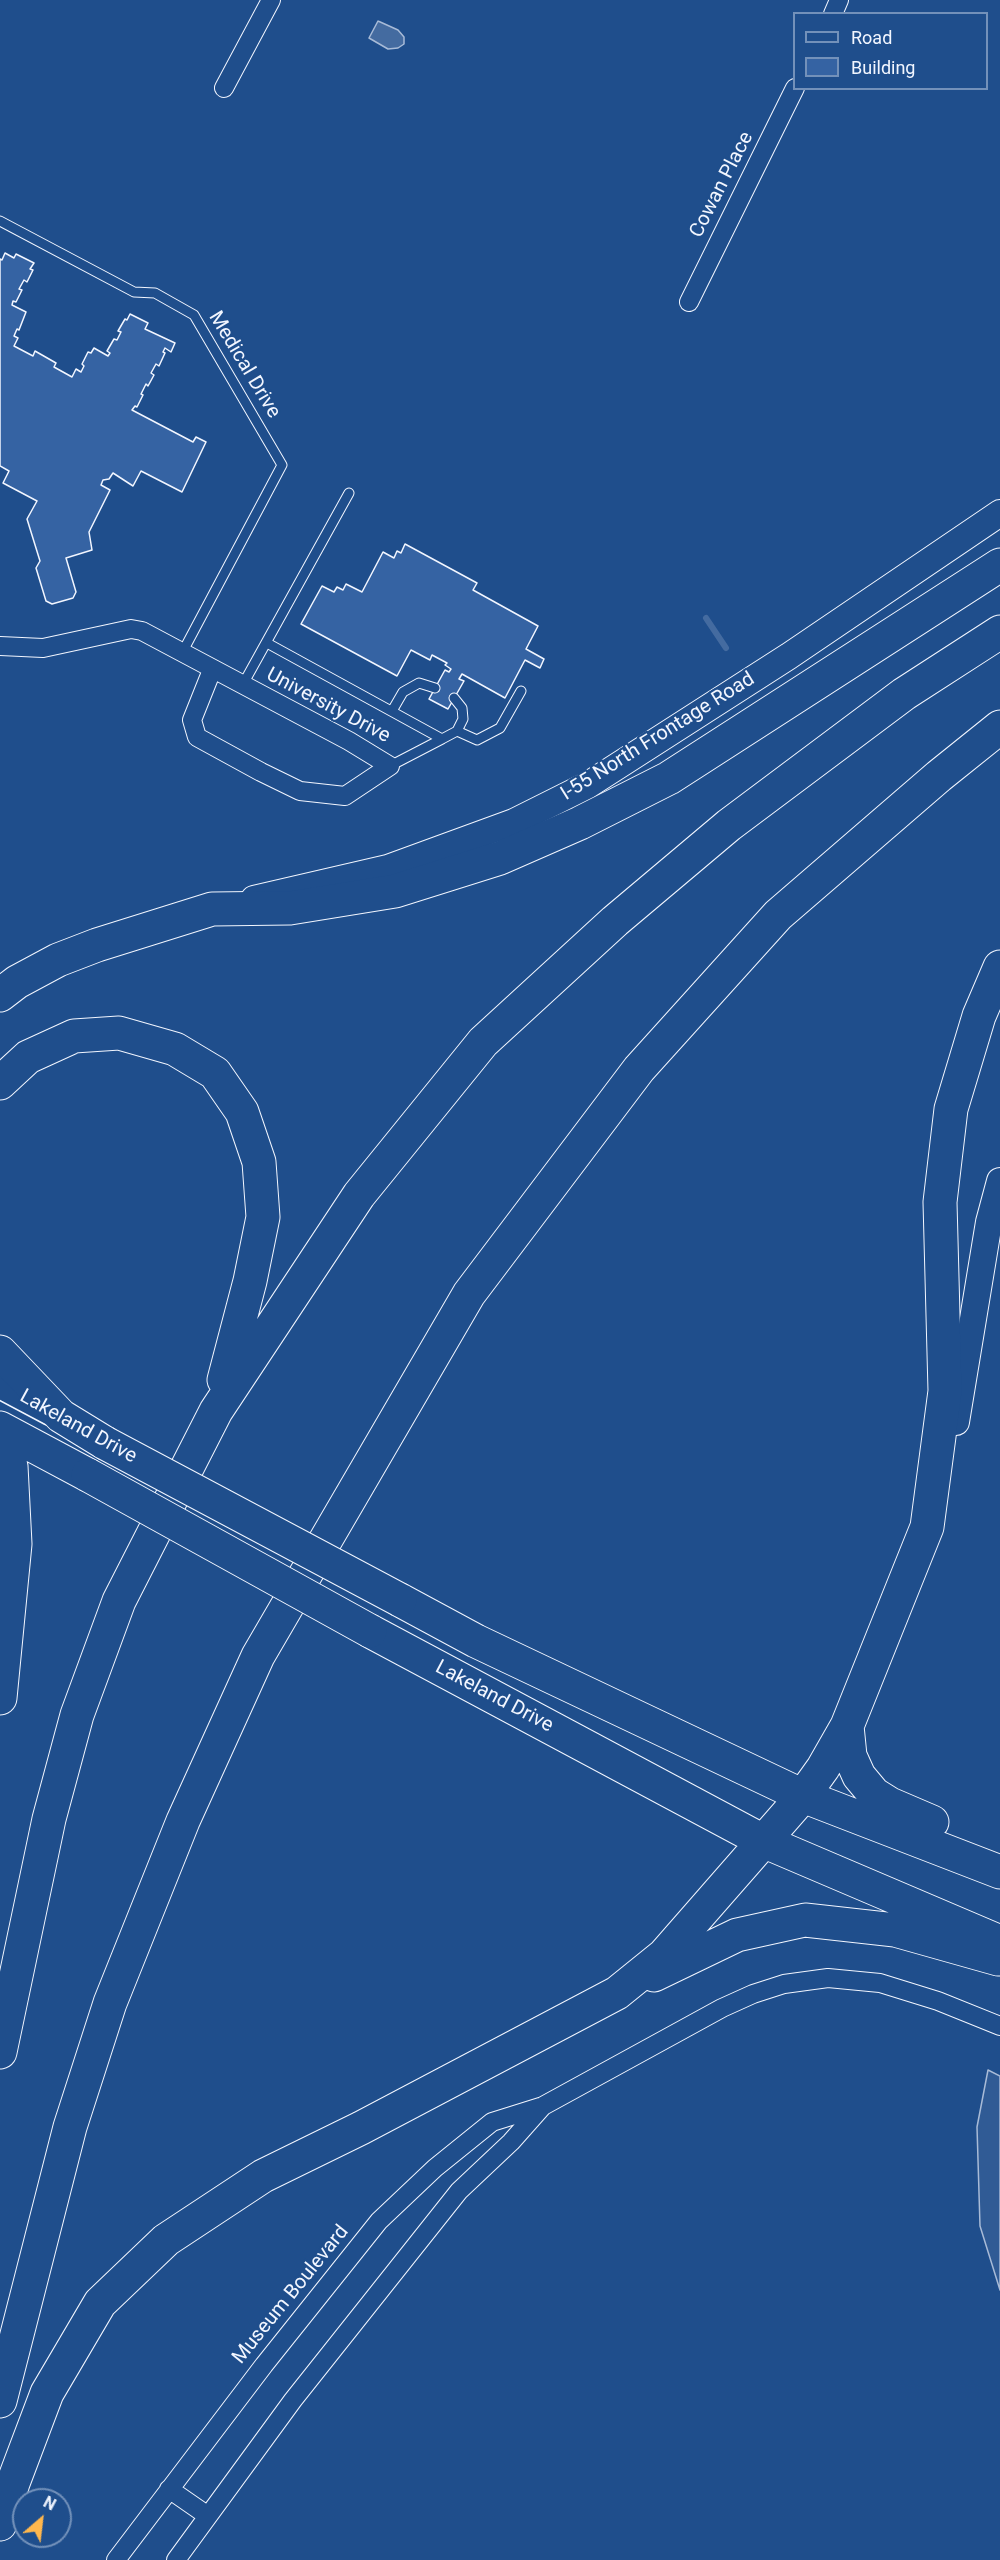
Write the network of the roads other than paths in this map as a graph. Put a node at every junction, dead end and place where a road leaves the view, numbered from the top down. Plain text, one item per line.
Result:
1 (271, 0) edge
2 (224, 88) dead end
3 (794, 90) edge
4 (0, 221) edge
5 (689, 302) dead end
6 (349, 493) dead end
7 (1000, 513) edge
8 (1000, 565) edge
9 (1000, 632) edge
10 (267, 642) junction
11 (0, 646) edge
12 (182, 653) junction
13 (212, 670) junction
14 (242, 686) junction
15 (435, 688) dead end
16 (521, 691) dead end
17 (454, 698) dead end
18 (392, 711) junction
19 (1000, 727) edge
20 (457, 731) junction
21 (442, 739) junction
22 (390, 766) junction
23 (212, 909) junction
24 (1000, 967) edge
25 (0, 995) edge
26 (0, 1083) edge
27 (1000, 1181) edge
28 (0, 1352) edge
29 (0, 1384) edge
30 (216, 1411) junction
31 (61, 1416) junction
32 (0, 1428) edge
33 (0, 1448) edge
34 (927, 1527) junction
35 (0, 1698) edge
36 (847, 1726) junction
37 (803, 1796) junction
38 (763, 1840) junction
39 (1000, 1856) edge
40 (1000, 1872) edge
41 (1000, 1942) edge
42 (1000, 1960) edge
43 (617, 1993) junction
44 (1000, 2026) edge
45 (0, 2052) edge
46 (543, 2106) junction
47 (70, 2127) junction
48 (0, 2312) edge
49 (0, 2401) edge
50 (169, 2489) junction
51 (208, 2516) junction
52 (0, 2524) edge
53 (116, 2560) edge
54 (176, 2560) edge

1 - 2 street
3 - 5 street, Cowan Place
4 - 12 lane, Medical Drive
6 - 10 lane
7 - 23 street, I-55 North Frontage Road
8 - 23 highway
9 - 30 highway
10 - 14 lane
10 - 18 lane
11 - 12 street, University Drive
12 - 13 street, University Drive
13 - 14 street, University Drive
13 - 22 street, University Drive
14 - 22 street, University Drive
15 - 18 lane
16 - 20 lane
17 - 20 lane
18 - 21 lane
19 - 47 highway
20 - 21 lane
21 - 22 lane
23 - 25 highway
24 - 34 highway
26 - 30 highway
27 - 34 street
28 - 31 highway
29 - 31 main road, Lakeland Drive
30 - 45 highway
31 - 37 highway, Lakeland Drive, bridge
32 - 38 highway, Lakeland Drive, bridge
33 - 35 highway
34 - 36 highway
36 - 37 highway
36 - 39 highway
37 - 38 highway
37 - 40 highway, Lakeland Drive
38 - 41 highway, Lakeland Drive
38 - 43 highway
42 - 43 highway
43 - 52 highway
44 - 46 street, Museum Boulevard
46 - 50 street, Museum Boulevard
46 - 51 street, Museum Boulevard
47 - 48 highway
47 - 49 highway
50 - 51 street
50 - 53 street, Museum Boulevard
51 - 54 street, Museum Boulevard

